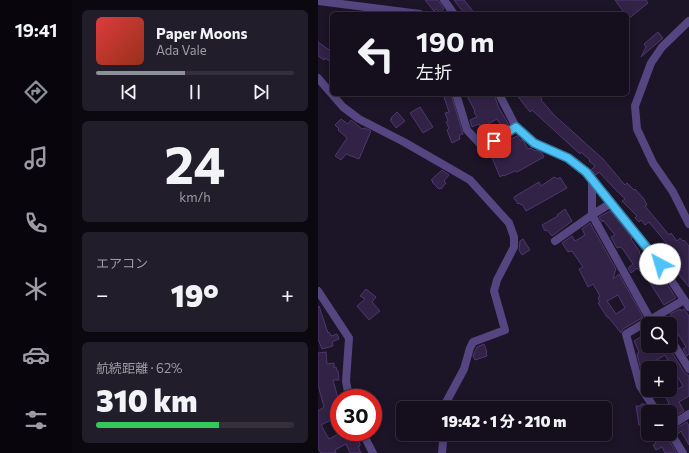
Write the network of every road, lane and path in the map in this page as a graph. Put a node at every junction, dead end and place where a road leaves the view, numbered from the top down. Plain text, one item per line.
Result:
1 (444, 0) edge
2 (318, 1) edge
3 (397, 12) edge
4 (453, 12) edge
5 (688, 24) edge
6 (318, 78) edge
7 (330, 92) edge
8 (334, 96) edge
9 (457, 96) edge
10 (500, 96) edge
11 (516, 127) junction
12 (592, 179) junction
13 (611, 203) junction
14 (592, 215) junction
15 (689, 224) edge
16 (555, 241) dead end
17 (318, 291) edge
18 (684, 300) junction
19 (689, 307) edge
20 (653, 317) edge
21 (656, 317) edge
22 (641, 325) edge
23 (677, 349) edge
24 (689, 369) edge
25 (347, 389) edge
26 (447, 401) edge
27 (652, 405) edge
28 (689, 414) edge
29 (677, 422) edge
30 (367, 441) edge
31 (443, 441) edge
32 (676, 441) edge
33 (373, 453) edge
34 (442, 453) edge
35 (683, 453) edge

1 - 4 street
2 - 3 street
5 - 15 street
6 - 7 street
8 - 26 street
9 - 11 street
10 - 11 street
11 - 12 street
12 - 13 street
12 - 14 street
13 - 14 street
13 - 18 street
14 - 16 street
14 - 20 street
17 - 25 street
18 - 19 street
18 - 21 street
22 - 27 street
23 - 24 street
28 - 29 street
30 - 33 street
31 - 34 street
32 - 35 street

